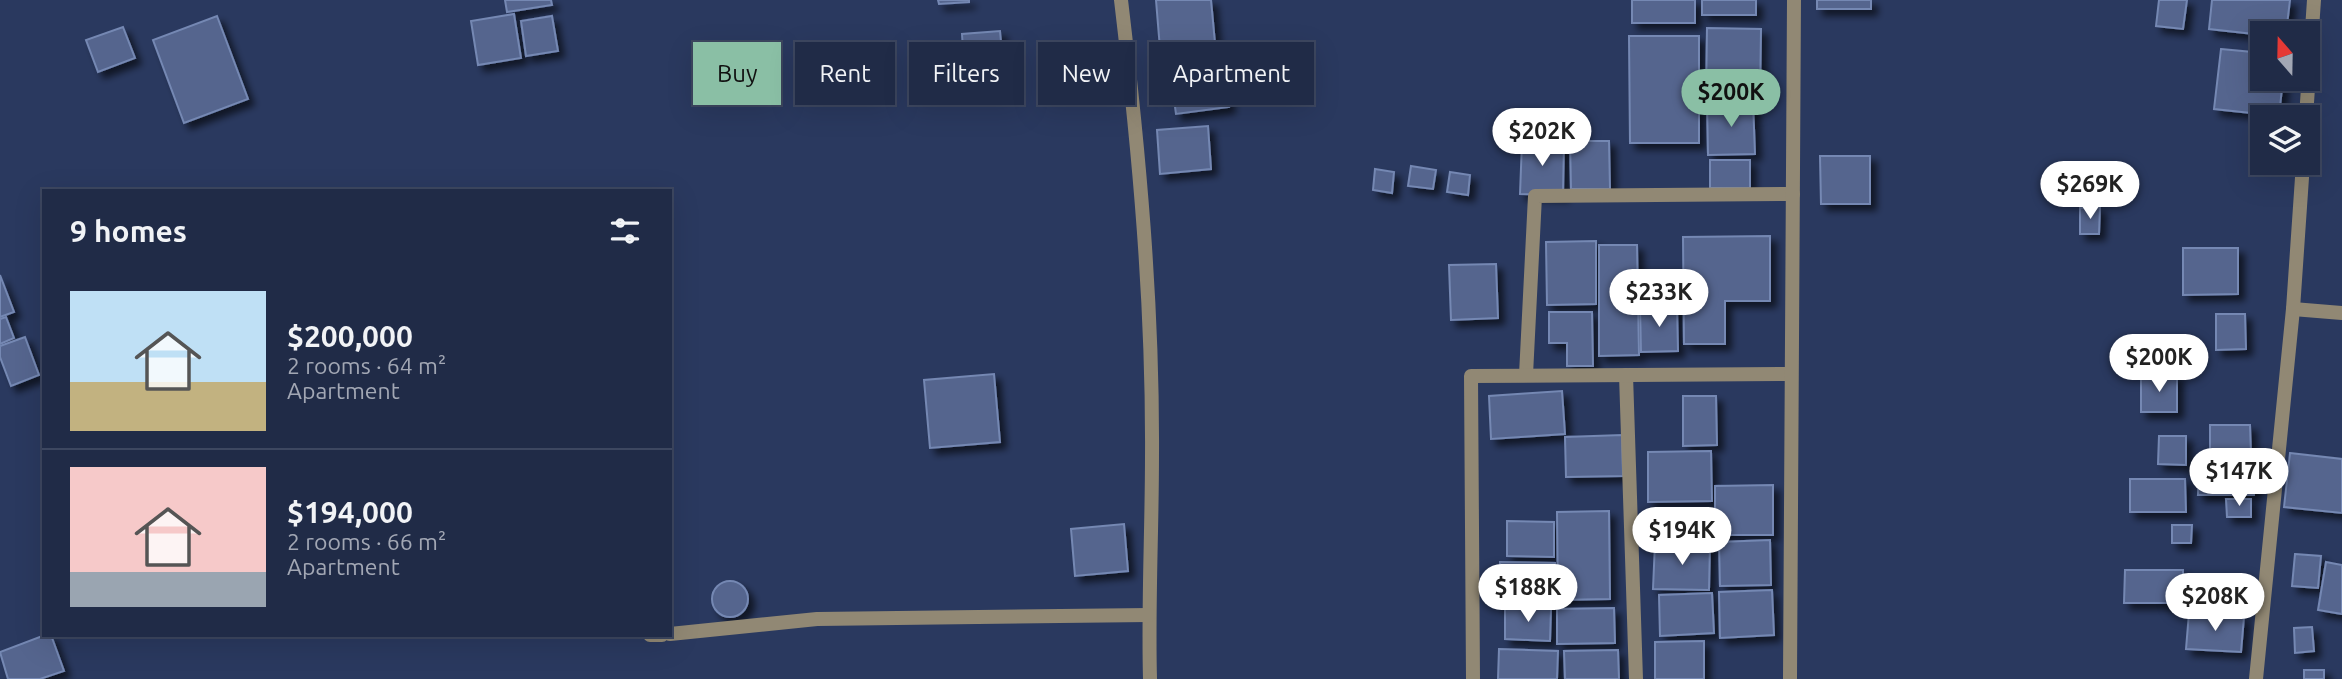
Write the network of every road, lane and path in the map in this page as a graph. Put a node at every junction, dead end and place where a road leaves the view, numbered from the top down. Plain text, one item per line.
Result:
1 (1121, 0) edge
2 (1794, 0) edge
3 (2314, 0) edge
4 (2307, 105) edge
5 (2302, 175) edge
6 (1793, 194) junction
7 (2293, 309) junction
8 (2342, 313) edge
9 (1791, 374) junction
10 (1526, 375) junction
11 (1626, 375) junction
12 (1149, 615) junction
13 (672, 634) edge
14 (1150, 679) edge
15 (1473, 679) edge
16 (1636, 679) edge
17 (1790, 679) edge
18 (2256, 679) edge

1 - 12 street
2 - 6 street
3 - 4 street
5 - 7 street
6 - 9 street
6 - 10 street
7 - 8 street
7 - 18 street
9 - 11 street
9 - 17 street
10 - 11 street
10 - 15 street
11 - 16 street
12 - 13 street
12 - 14 street

